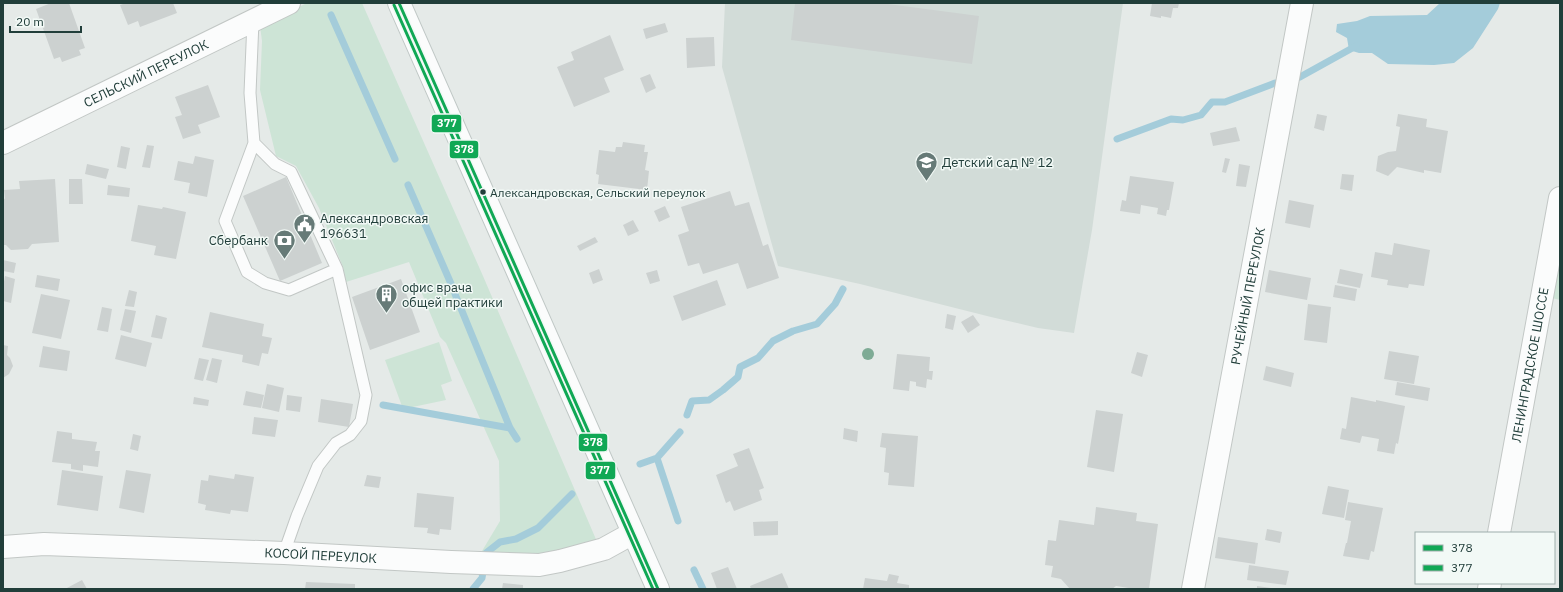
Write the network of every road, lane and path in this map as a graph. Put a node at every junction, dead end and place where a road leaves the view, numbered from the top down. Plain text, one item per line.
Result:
1 (289, 3) edge
2 (400, 3) edge
3 (1302, 3) edge
4 (254, 20) junction
5 (3, 143) edge
6 (254, 143) junction
7 (1559, 204) edge
8 (337, 269) junction
9 (1500, 532) edge
10 (633, 533) junction
11 (3, 547) edge
12 (284, 553) junction
13 (658, 589) edge
14 (1193, 589) edge

1 - 4 street, СЕЛЬСКИЙ ПЕРЕУЛОК
2 - 10 street
3 - 14 street, РУЧЕЙНЫЙ ПЕРЕУЛОК
4 - 5 street, СЕЛЬСКИЙ ПЕРЕУЛОК
4 - 6 lane
6 - 8 lane
6 - 8 lane
7 - 9 street, ЛЕНИНГРАДСКОЕ ШОССЕ
8 - 12 lane
10 - 12 street, КОСОЙ ПЕРЕУЛОК
10 - 13 street
11 - 12 street, КОСОЙ ПЕРЕУЛОК

